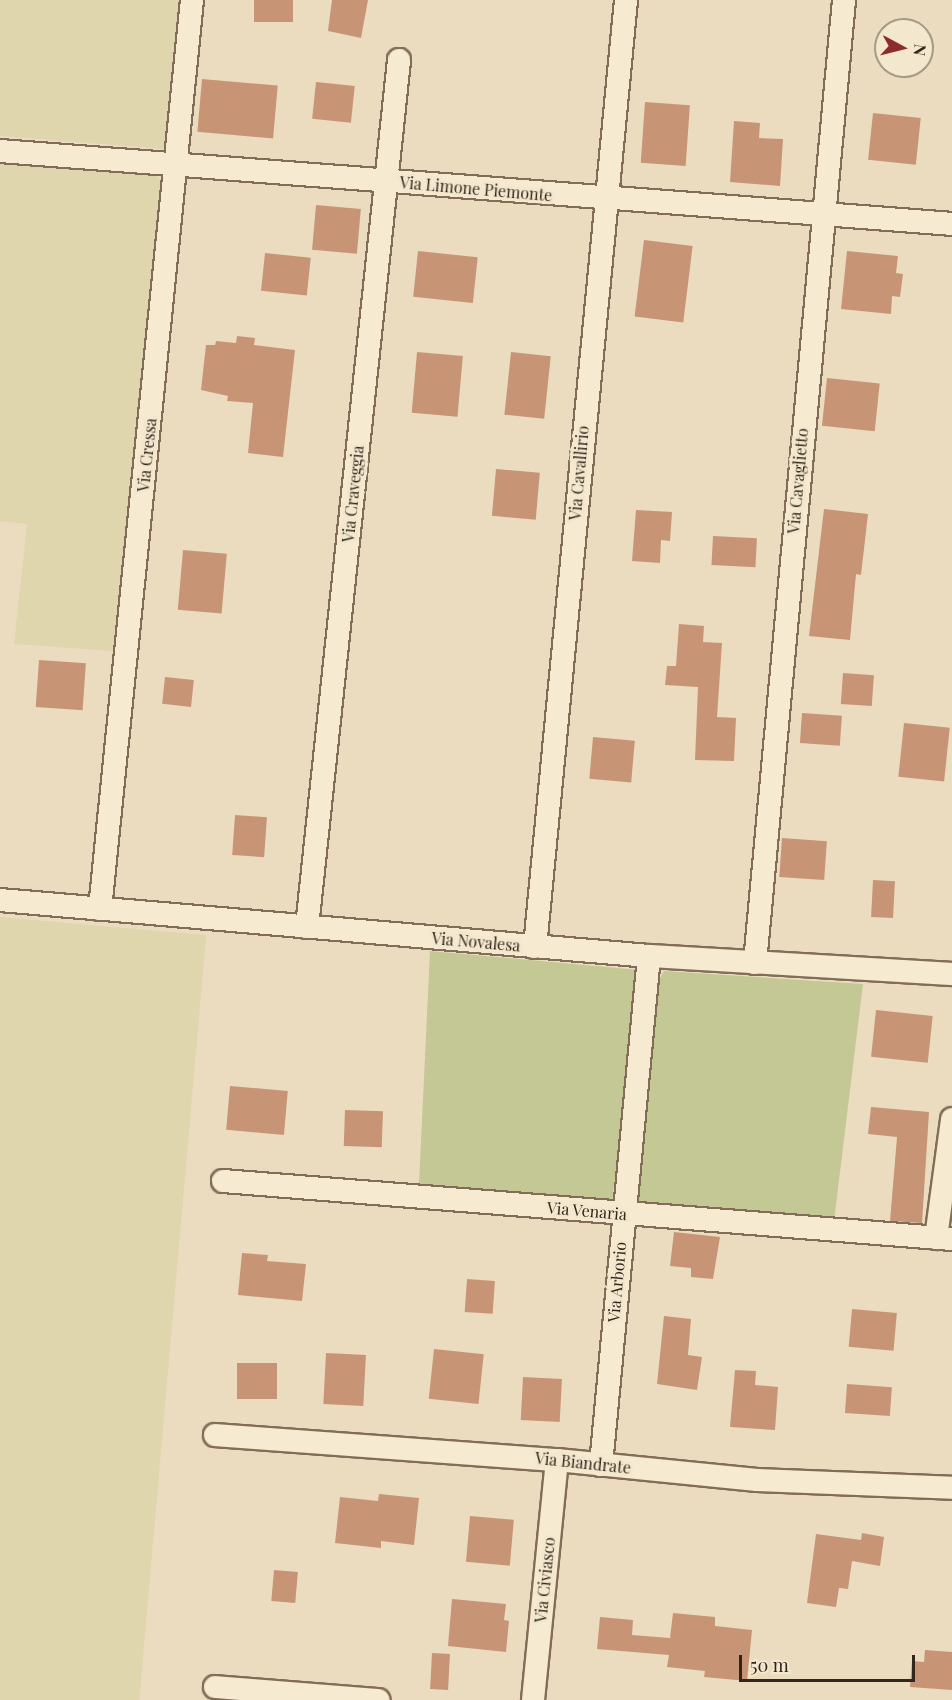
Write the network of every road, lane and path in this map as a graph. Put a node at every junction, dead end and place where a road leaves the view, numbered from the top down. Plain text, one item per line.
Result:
1 (192, 0) edge
2 (626, 0) edge
3 (844, 0) edge
4 (399, 60) dead end
5 (0, 151) edge
6 (178, 162) junction
7 (386, 181) junction
8 (605, 199) junction
9 (822, 216) junction
10 (952, 224) edge
11 (0, 900) edge
12 (100, 909) junction
13 (307, 927) junction
14 (535, 947) junction
15 (649, 956) junction
16 (755, 963) junction
17 (952, 974) edge
18 (952, 1119) edge
19 (223, 1181) dead end
20 (624, 1214) junction
21 (944, 1238) edge
22 (215, 1435) dead end
23 (556, 1460) junction
24 (601, 1465) junction
25 (952, 1488) edge
26 (215, 1687) dead end
27 (378, 1700) edge
28 (533, 1700) edge

1 - 6 street, Via Cressa
2 - 8 street, Via Cavallirio
3 - 9 street, Via Cavaglietto
4 - 7 street, Via Craveggia
5 - 6 street, Via Limone Piemonte
6 - 7 street, Via Limone Piemonte
6 - 12 street, Via Cressa
7 - 8 street, Via Limone Piemonte
7 - 13 street, Via Craveggia
8 - 9 street, Via Limone Piemonte
8 - 14 street, Via Cavallirio
9 - 10 street, Via Limone Piemonte
9 - 16 street, Via Cavaglietto
11 - 12 street, Via Novalesa
12 - 13 street, Via Novalesa
13 - 14 street, Via Novalesa
14 - 15 street, Via Novalesa
15 - 16 street, Via Novalesa
15 - 20 street, Via Arborio
16 - 17 street, Via Novalesa
18 - 21 street
19 - 20 street, Via Venaria
20 - 21 street, Via Venaria
20 - 24 street, Via Arborio
22 - 23 street, Via Biandrate
23 - 24 street, Via Biandrate
23 - 28 street, Via Civiasco
24 - 25 street, Via Biandrate
26 - 27 street

